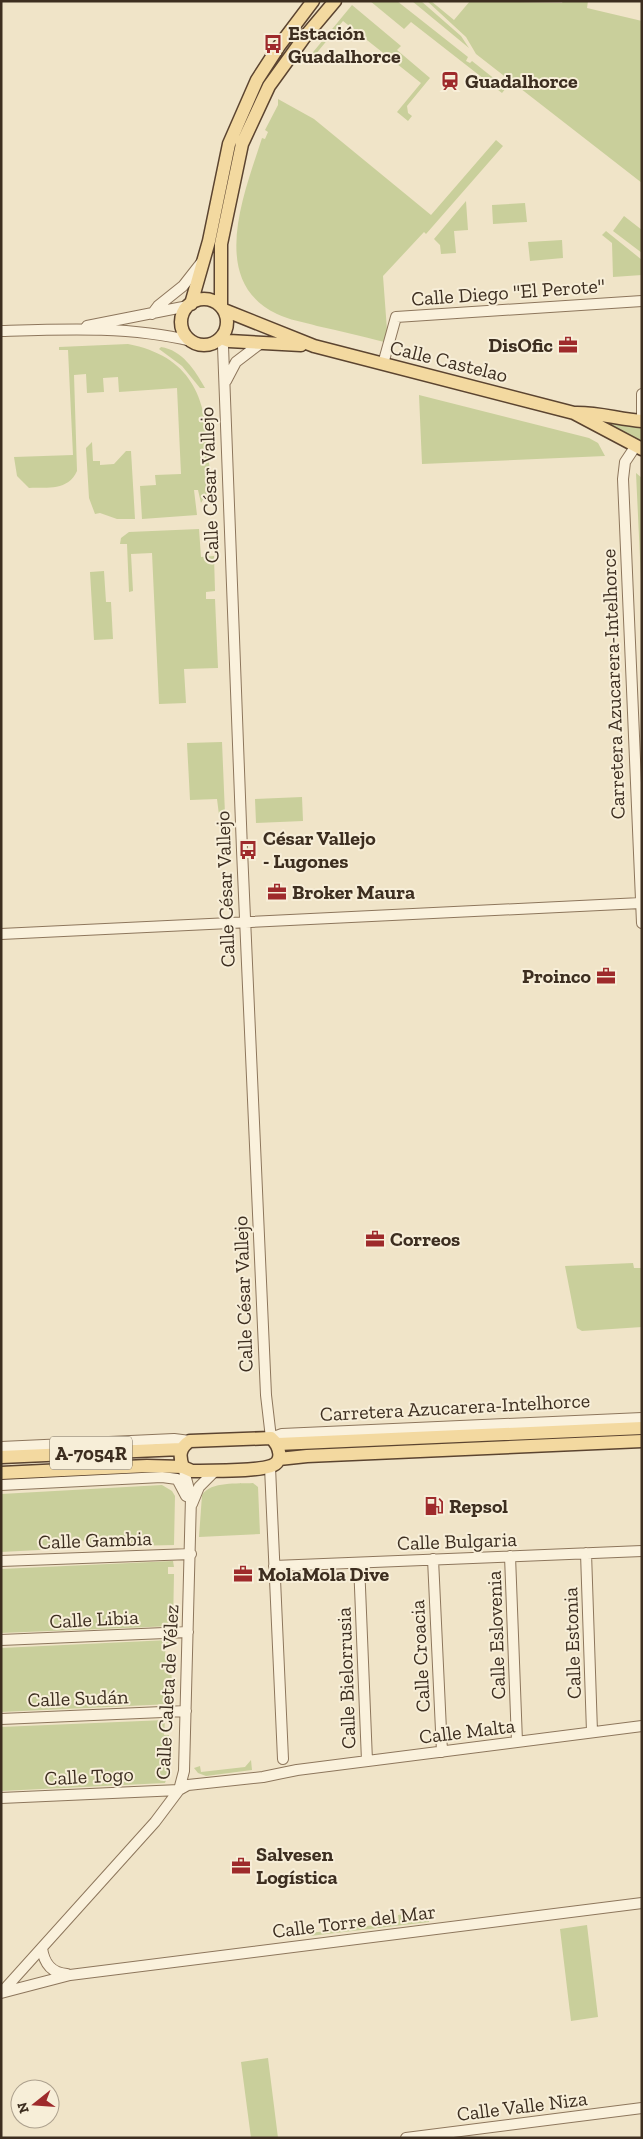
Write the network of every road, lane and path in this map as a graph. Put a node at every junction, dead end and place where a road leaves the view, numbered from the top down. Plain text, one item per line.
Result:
1 (313, 1) edge
2 (335, 1) edge
3 (203, 261) junction
4 (642, 301) edge
5 (190, 305) junction
6 (222, 308) junction
7 (152, 314) junction
8 (69, 329) junction
9 (1, 331) edge
10 (220, 339) junction
11 (191, 341) junction
12 (261, 343) junction
13 (314, 346) junction
14 (383, 364) junction
15 (224, 386) junction
16 (642, 394) edge
17 (574, 413) junction
18 (642, 421) edge
19 (640, 450) edge
20 (641, 903) edge
21 (245, 922) junction
22 (642, 923) edge
23 (1, 934) edge
24 (642, 1418) edge
25 (642, 1428) edge
26 (274, 1441) junction
27 (642, 1441) edge
28 (186, 1445) junction
29 (1, 1447) edge
30 (1, 1457) edge
31 (275, 1463) junction
32 (162, 1466) junction
33 (183, 1467) junction
34 (216, 1470) junction
35 (1, 1473) edge
36 (128, 1479) junction
37 (1, 1485) edge
38 (190, 1507) junction
39 (642, 1551) edge
40 (586, 1553) junction
41 (191, 1554) junction
42 (510, 1556) junction
43 (433, 1559) junction
44 (1, 1561) edge
45 (359, 1563) junction
46 (274, 1566) junction
47 (188, 1632) junction
48 (1, 1640) edge
49 (186, 1711) junction
50 (1, 1719) edge
51 (642, 1726) edge
52 (592, 1732) junction
53 (517, 1742) junction
54 (442, 1752) junction
55 (283, 1759) junction
56 (366, 1761) junction
57 (297, 1770) junction
58 (264, 1777) junction
59 (179, 1790) junction
60 (1, 1798) edge
61 (642, 1903) edge
62 (42, 1948) junction
63 (70, 1975) junction
64 (1, 1993) edge
65 (642, 2108) edge
66 (406, 2138) edge

1 - 3 main road
2 - 6 main road
3 - 5 main road
3 - 7 street
4 - 14 street, Calle Diego "El Perote"
5 - 6 main road
5 - 7 street
5 - 11 main road
6 - 10 main road
6 - 13 main road, Calle Castelao
7 - 8 street
8 - 9 street
8 - 11 street
10 - 11 main road
10 - 12 main road, Calle Castelao
10 - 15 street, Calle César Vallejo
12 - 13 main road, Calle Castelao
12 - 15 street
13 - 14 main road, Calle Castelao
14 - 17 main road, Calle Castelao
15 - 21 street, Calle César Vallejo
16 - 18 street
17 - 18 main road, Calle Castelao
17 - 19 main road, Calle Castelao
19 - 20 street, Carretera Azucarera-Intelhorce
20 - 21 street
20 - 22 street, Carretera Azucarera-Intelhorce
21 - 23 street
21 - 26 street, Calle César Vallejo
24 - 26 street, Carretera Azucarera-Intelhorce
25 - 26 main road, Carretera Azucarera-Intelhorce
26 - 28 main road, A-7054R
26 - 31 main road
27 - 31 main road, Carretera Azucarera-Intelhorce
28 - 29 street
28 - 30 main road, A-7054R
28 - 33 main road
31 - 34 main road, A-7054R
31 - 46 street
32 - 33 main road, A-7054R
32 - 35 main road, A-7054R
32 - 36 street
33 - 34 main road, A-7054R
33 - 38 street, Calle Caleta de Vélez
34 - 38 street, Calle Caleta de Vélez
36 - 37 street
36 - 38 street
38 - 41 street, Calle Caleta de Vélez
39 - 40 street, Calle Bulgaria
40 - 42 street, Calle Bulgaria
40 - 52 street, Calle Estonia
41 - 44 street, Calle Gambia
41 - 47 street, Calle Caleta de Vélez
42 - 43 street, Calle Bulgaria
42 - 53 street, Calle Eslovenia
43 - 45 street, Calle Bulgaria
43 - 54 street, Calle Croacia
45 - 46 street, Calle Bulgaria
45 - 56 street, Calle Bielorrusia
46 - 55 street
47 - 48 street, Calle Libia
47 - 49 street, Calle Caleta de Vélez
49 - 50 street, Calle Sudán
49 - 59 street, Calle Caleta de Vélez
51 - 52 street, Calle Malta
52 - 53 street, Calle Malta
53 - 54 street, Calle Malta
54 - 56 street, Calle Malta
55 - 57 street
55 - 58 street
56 - 57 street, Calle Malta
57 - 58 street, Calle Malta
58 - 59 street, Calle Malta
59 - 60 street, Calle Togo
59 - 62 street, Calle Caleta de Vélez
61 - 63 street, Calle Torre del Mar
62 - 63 street, Calle Torre del Mar
62 - 64 street, Calle Caleta de Vélez
63 - 64 street, Calle Torre del Mar
65 - 66 street, Calle Valle Niza

